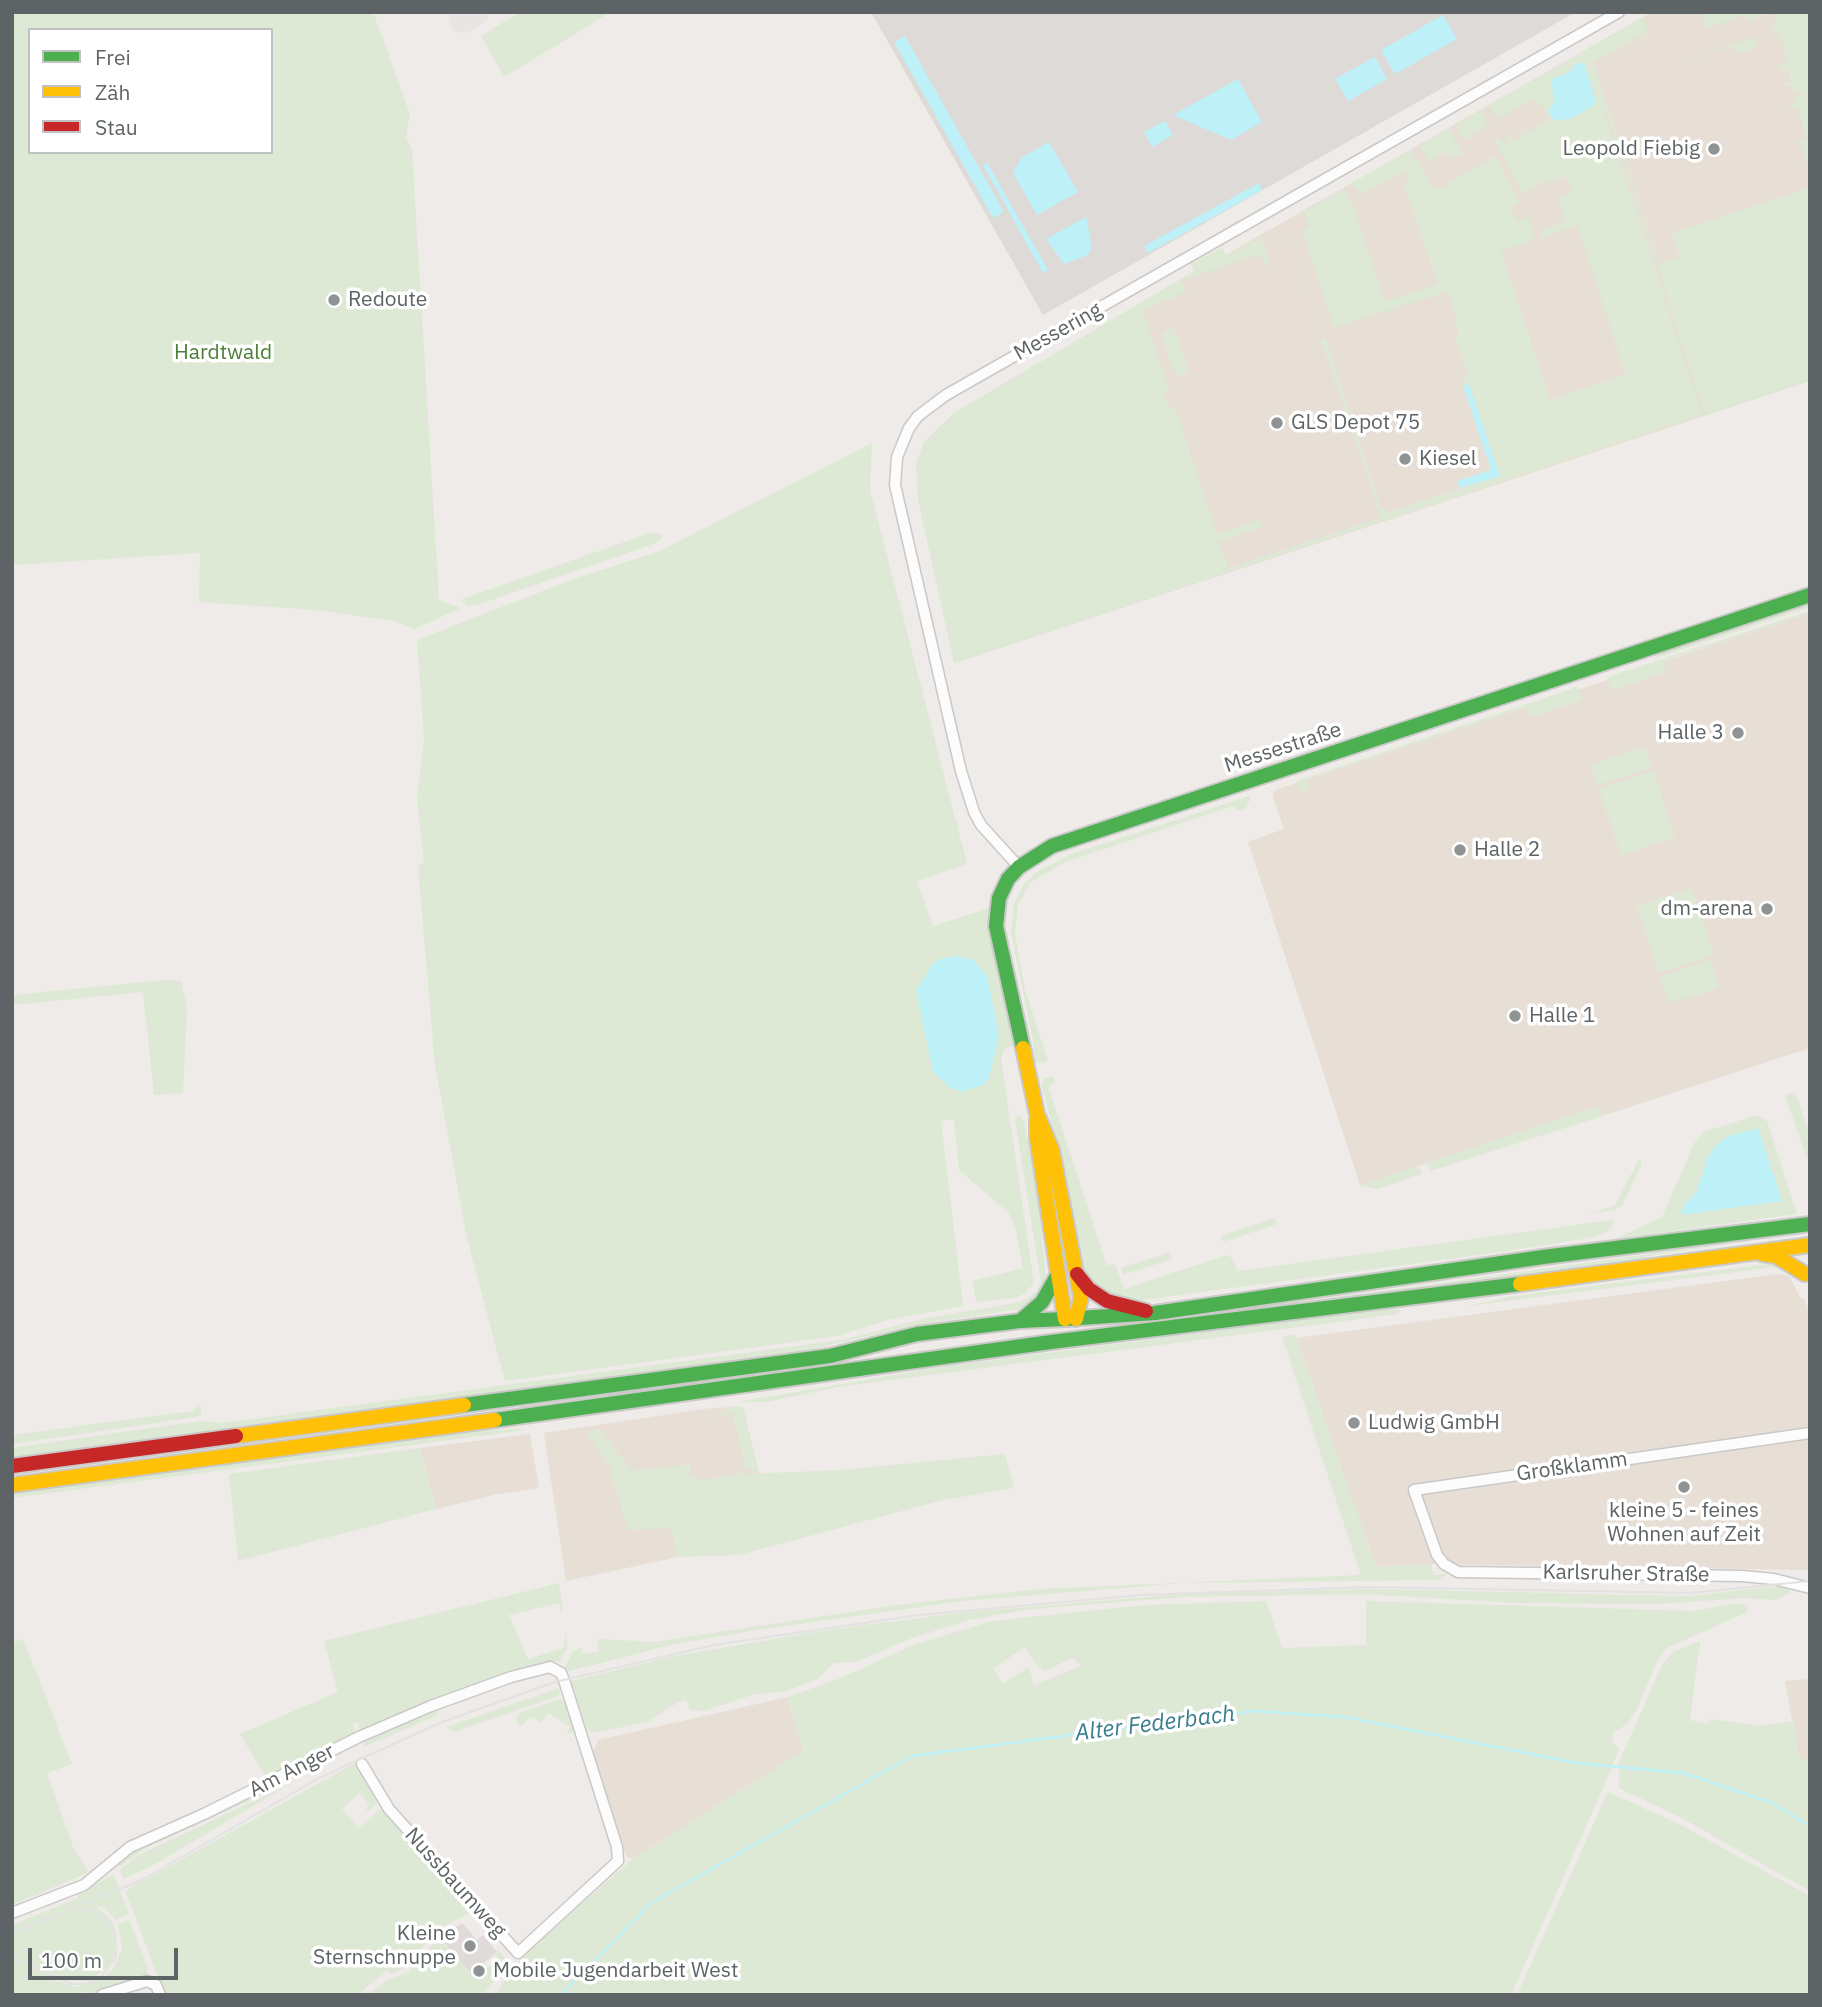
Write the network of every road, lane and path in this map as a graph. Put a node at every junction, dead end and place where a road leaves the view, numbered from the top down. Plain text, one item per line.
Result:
1 (1619, 12) edge
2 (1810, 595) edge
3 (1019, 867) junction
4 (1037, 1114) junction
5 (1808, 1236) edge
6 (1782, 1248) junction
7 (1751, 1252) junction
8 (1076, 1273) junction
9 (1057, 1276) junction
10 (1807, 1278) edge
11 (1155, 1313) junction
12 (1020, 1321) junction
13 (1070, 1322) junction
14 (1096, 1337) junction
15 (1051, 1342) junction
16 (1810, 1433) edge
17 (12, 1466) edge
18 (12, 1485) edge
19 (1444, 1564) joint
20 (1810, 1588) edge
21 (569, 1695) joint
22 (362, 1764) dead end
23 (12, 1913) edge
24 (102, 1995) edge
25 (160, 1995) edge

1 - 3 street, Messering
2 - 3 main road, Messestraße
3 - 4 main road, Messestraße
4 - 8 main road, Messestraße
4 - 9 main road, Messestraße
5 - 6 main road
5 - 6 main road
5 - 10 main road
5 - 11 main road
6 - 7 main road
7 - 10 main road
7 - 14 main road
8 - 11 main road
8 - 13 main road, Messestraße
9 - 12 main road
9 - 13 main road, Messestraße
11 - 13 main road
12 - 13 main road
12 - 17 main road
13 - 14 main road
13 - 15 main road
14 - 15 main road
15 - 18 main road
16 - 19 street, Großklamm
19 - 20 street, Karlsruher Straße
21 - 22 street, Nussbaumweg
21 - 23 street, Am Anger
24 - 25 street

